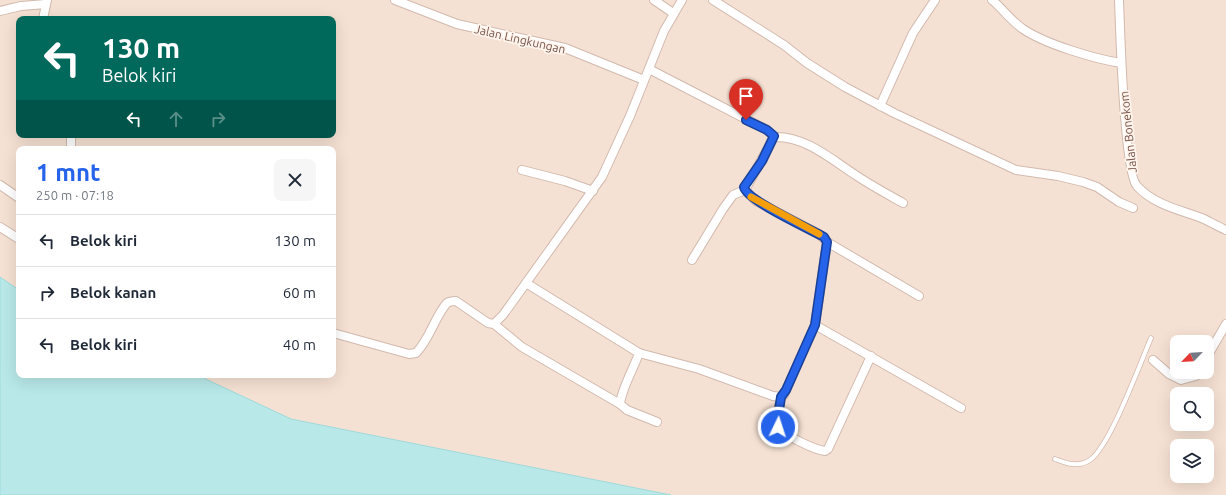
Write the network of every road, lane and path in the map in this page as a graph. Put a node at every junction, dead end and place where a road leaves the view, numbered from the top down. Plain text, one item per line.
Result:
1 (395, 0) edge
2 (654, 0) edge
3 (682, 0) edge
4 (713, 0) edge
5 (935, 0) edge
6 (992, 0) edge
7 (1119, 0) edge
8 (47, 2) edge
9 (0, 11) edge
10 (674, 13) junction
11 (44, 16) edge
12 (1121, 63) junction
13 (649, 69) junction
14 (644, 80) junction
15 (880, 106) junction
16 (774, 136) junction
17 (522, 170) dead end
18 (0, 185) edge
19 (745, 190) junction
20 (593, 191) junction
21 (16, 196) edge
22 (903, 203) dead end
23 (1133, 208) dead end
24 (0, 227) edge
25 (1226, 230) edge
26 (16, 237) edge
27 (827, 242) junction
28 (692, 260) dead end
29 (526, 283) junction
30 (919, 296) dead end
31 (494, 324) junction
32 (1226, 324) edge
33 (815, 325) junction
34 (336, 334) edge
35 (1151, 338) dead end
36 (1214, 345) edge
37 (639, 353) junction
38 (871, 356) junction
39 (1153, 360) dead end
40 (1170, 374) edge
41 (781, 397) junction
42 (620, 404) junction
43 (961, 408) dead end
44 (657, 422) dead end
45 (1055, 459) dead end

1 - 14 street, Jalan Lingkungan
2 - 10 street
3 - 10 street
4 - 15 street
5 - 15 street
6 - 12 street
7 - 12 street, Jalan Bonekom
8 - 9 street
8 - 11 street
10 - 13 street
12 - 25 street, Jalan Bonekom
13 - 14 street
13 - 16 street
14 - 20 street
15 - 23 street
16 - 19 street
16 - 22 street
17 - 20 street
18 - 21 street
19 - 27 street
19 - 28 street
20 - 29 street
24 - 26 street
27 - 30 street
27 - 33 street
29 - 31 street
29 - 37 street
31 - 34 street
31 - 42 street
32 - 36 street
33 - 38 street
33 - 41 street
35 - 45 lane
37 - 41 street
37 - 42 street
38 - 41 street
38 - 43 street
39 - 40 street
42 - 44 street

